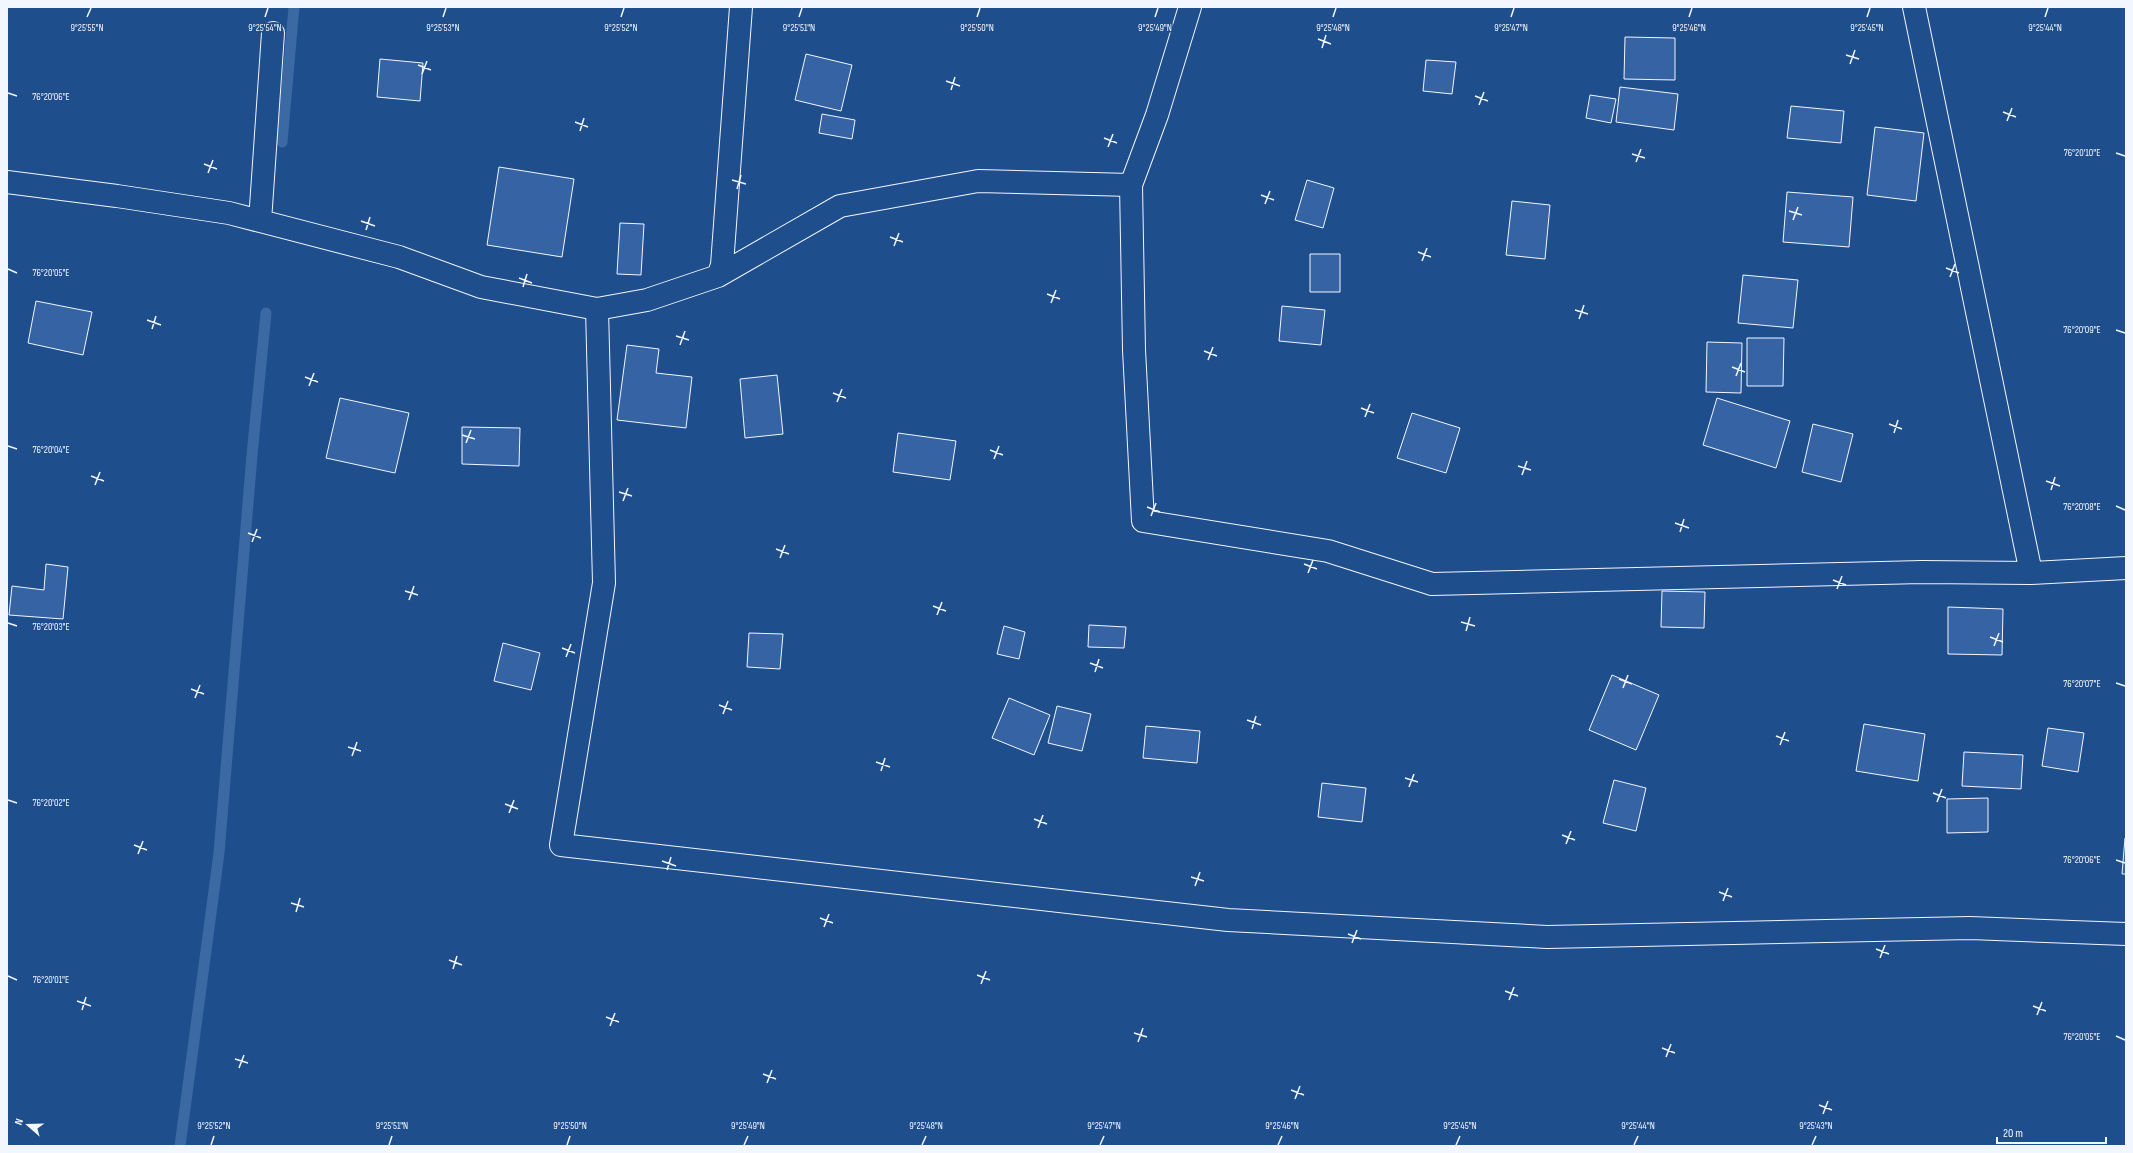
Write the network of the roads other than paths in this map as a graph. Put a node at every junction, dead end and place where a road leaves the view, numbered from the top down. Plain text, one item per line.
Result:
1 (741, 7) edge
2 (1190, 7) edge
3 (1914, 7) edge
4 (273, 33) dead end
5 (7, 182) edge
6 (1131, 185) junction
7 (260, 221) junction
8 (718, 276) junction
9 (597, 309) junction
10 (2126, 568) edge
11 (2031, 573) junction
12 (2126, 934) edge

1 - 8 street
2 - 6 street
3 - 11 street
4 - 7 street
5 - 7 street
6 - 8 street
6 - 11 street
7 - 9 street
8 - 9 street
9 - 12 street
10 - 11 street

